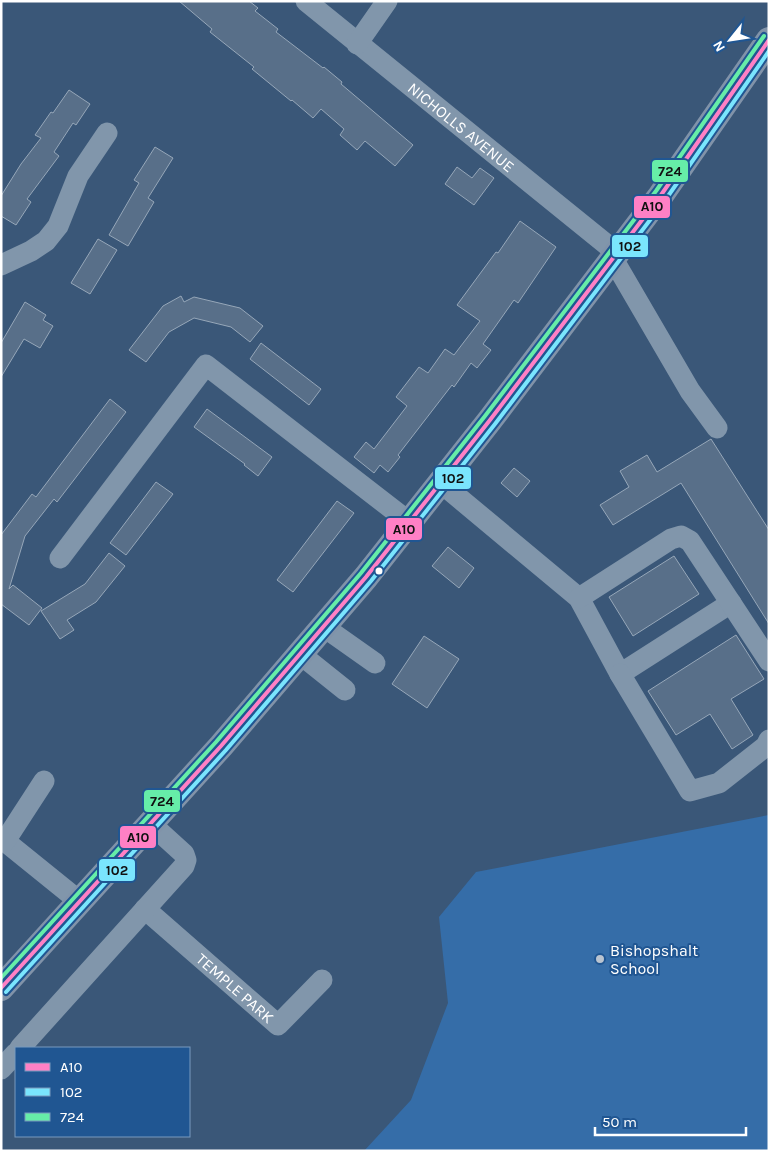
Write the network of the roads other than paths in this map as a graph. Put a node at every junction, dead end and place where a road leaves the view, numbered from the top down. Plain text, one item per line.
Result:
1 (306, 1) edge
2 (387, 1) edge
3 (769, 40) edge
4 (357, 44) junction
5 (107, 133) dead end
6 (615, 256) junction
7 (1, 265) edge
8 (717, 428) dead end
9 (441, 482) junction
10 (409, 522) junction
11 (60, 558) dead end
12 (579, 598) junction
13 (731, 603) junction
14 (324, 627) junction
15 (300, 654) junction
16 (769, 661) edge
17 (375, 663) dead end
18 (620, 674) junction
19 (345, 690) dead end
20 (769, 740) edge
21 (44, 781) dead end
22 (151, 824) junction
23 (3, 839) edge
24 (79, 900) junction
25 (146, 909) junction
26 (322, 980) dead end
27 (1, 988) edge
28 (21, 1047) edge
29 (15, 1053) edge
30 (1, 1069) edge

1 - 4 street, NICHOLLS AVENUE
2 - 4 street
3 - 6 main road
4 - 6 street, NICHOLLS AVENUE
5 - 7 street
6 - 8 street
6 - 9 main road
9 - 10 main road
9 - 12 street
10 - 11 street
10 - 14 main road
12 - 13 street
12 - 18 street
13 - 16 street
13 - 18 street
14 - 15 main road
14 - 17 street
15 - 19 street
15 - 22 main road
18 - 20 street
21 - 23 street
22 - 24 main road
22 - 25 street
23 - 24 street
24 - 27 main road
25 - 26 street, TEMPLE PARK
25 - 28 street
29 - 30 street

